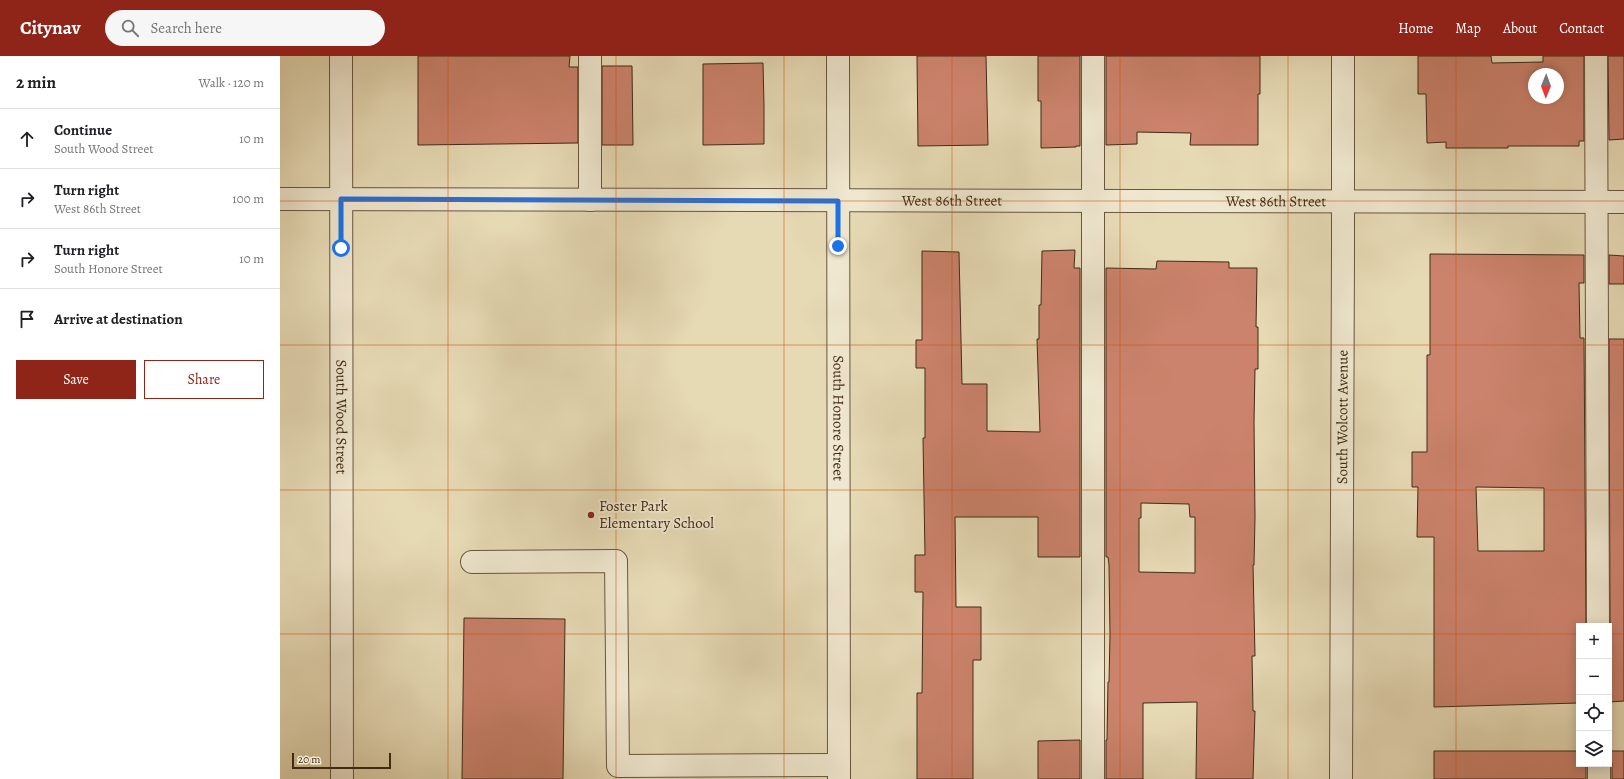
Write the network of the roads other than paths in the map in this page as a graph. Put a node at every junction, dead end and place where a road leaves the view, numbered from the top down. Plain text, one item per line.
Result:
1 (341, 56) edge
2 (590, 56) edge
3 (838, 56) edge
4 (1093, 56) edge
5 (1343, 56) edge
6 (1596, 56) edge
7 (280, 199) edge
8 (341, 199) junction
9 (590, 200) junction
10 (838, 201) junction
11 (1093, 201) junction
12 (1597, 202) junction
13 (1624, 202) edge
14 (1343, 203) junction
15 (472, 562) dead end
16 (1598, 623) edge
17 (1599, 767) edge
18 (618, 772) edge
19 (739, 772) edge
20 (839, 772) edge
21 (342, 779) edge
22 (1093, 779) edge
23 (1341, 779) edge
24 (1599, 779) edge

1 - 8 street, South Wood Street
2 - 9 street
3 - 10 street, South Honore Street
4 - 11 street
5 - 14 street, South Wolcott Avenue
6 - 12 street
7 - 8 street, West 86th Street
8 - 9 street, West 86th Street
8 - 21 street, South Wood Street
9 - 10 street, West 86th Street
10 - 11 street, West 86th Street
10 - 20 street, South Honore Street
11 - 14 street, West 86th Street
11 - 22 street
12 - 13 street, West 86th Street
12 - 14 street, West 86th Street
12 - 16 street
14 - 23 street, South Wolcott Avenue
15 - 18 street
17 - 24 street
18 - 19 street
19 - 20 street

